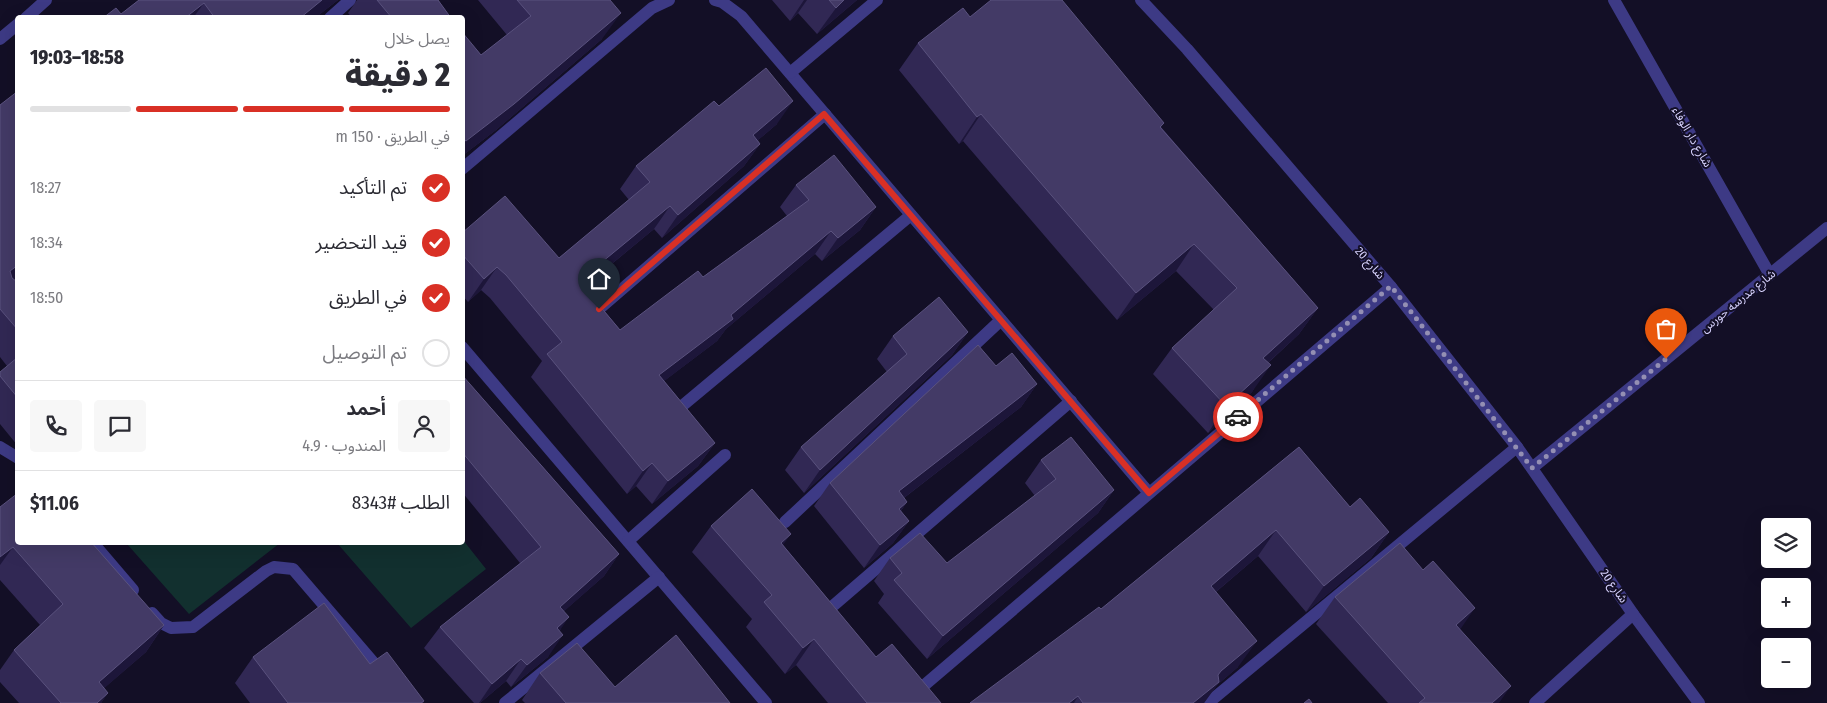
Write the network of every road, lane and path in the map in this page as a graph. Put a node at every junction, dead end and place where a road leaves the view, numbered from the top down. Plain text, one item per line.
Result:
1 (46, 0) edge
2 (350, 0) edge
3 (669, 0) edge
4 (715, 0) edge
5 (877, 0) edge
6 (1141, 0) edge
7 (1618, 2) edge
8 (648, 4) edge
9 (29, 15) edge
10 (333, 15) edge
11 (15, 26) edge
12 (0, 39) edge
13 (790, 73) junction
14 (824, 114) junction
15 (465, 166) edge
16 (911, 215) junction
17 (1827, 228) edge
18 (1770, 274) junction
19 (1391, 286) junction
20 (599, 309) edge
21 (1001, 320) junction
22 (465, 351) edge
23 (1071, 401) junction
24 (682, 406) edge
25 (0, 447) edge
26 (1517, 447) junction
27 (725, 455) dead end
28 (15, 456) edge
29 (1532, 468) junction
30 (1149, 493) junction
31 (785, 522) dead end
32 (628, 541) junction
33 (95, 545) edge
34 (659, 578) junction
35 (834, 605) edge
36 (1633, 614) junction
37 (395, 688) edge
38 (908, 700) edge
39 (505, 703) edge
40 (766, 703) edge
41 (1208, 703) edge
42 (1535, 703) edge
43 (1699, 703) edge

1 - 9 street
2 - 10 street
3 - 8 street
4 - 13 street
5 - 13 street
6 - 19 street, شارع 20
7 - 18 street, شارع دار الوفاء
8 - 15 street
11 - 12 street
13 - 14 street
14 - 16 street
14 - 20 street
16 - 21 street
16 - 24 street
17 - 18 street, شارع مدرسه حورس
18 - 29 street, شارع مدرسه حورس
19 - 26 street, شارع 20
19 - 30 street
21 - 23 street
21 - 31 street
22 - 32 street
23 - 30 street
23 - 35 street
25 - 28 street
26 - 29 street, شارع 20
26 - 41 street
27 - 32 street
29 - 36 street, شارع 20
30 - 38 street
32 - 34 street
33 - 37 street
34 - 39 street
34 - 40 street
36 - 42 street
36 - 43 street, شارع 20

